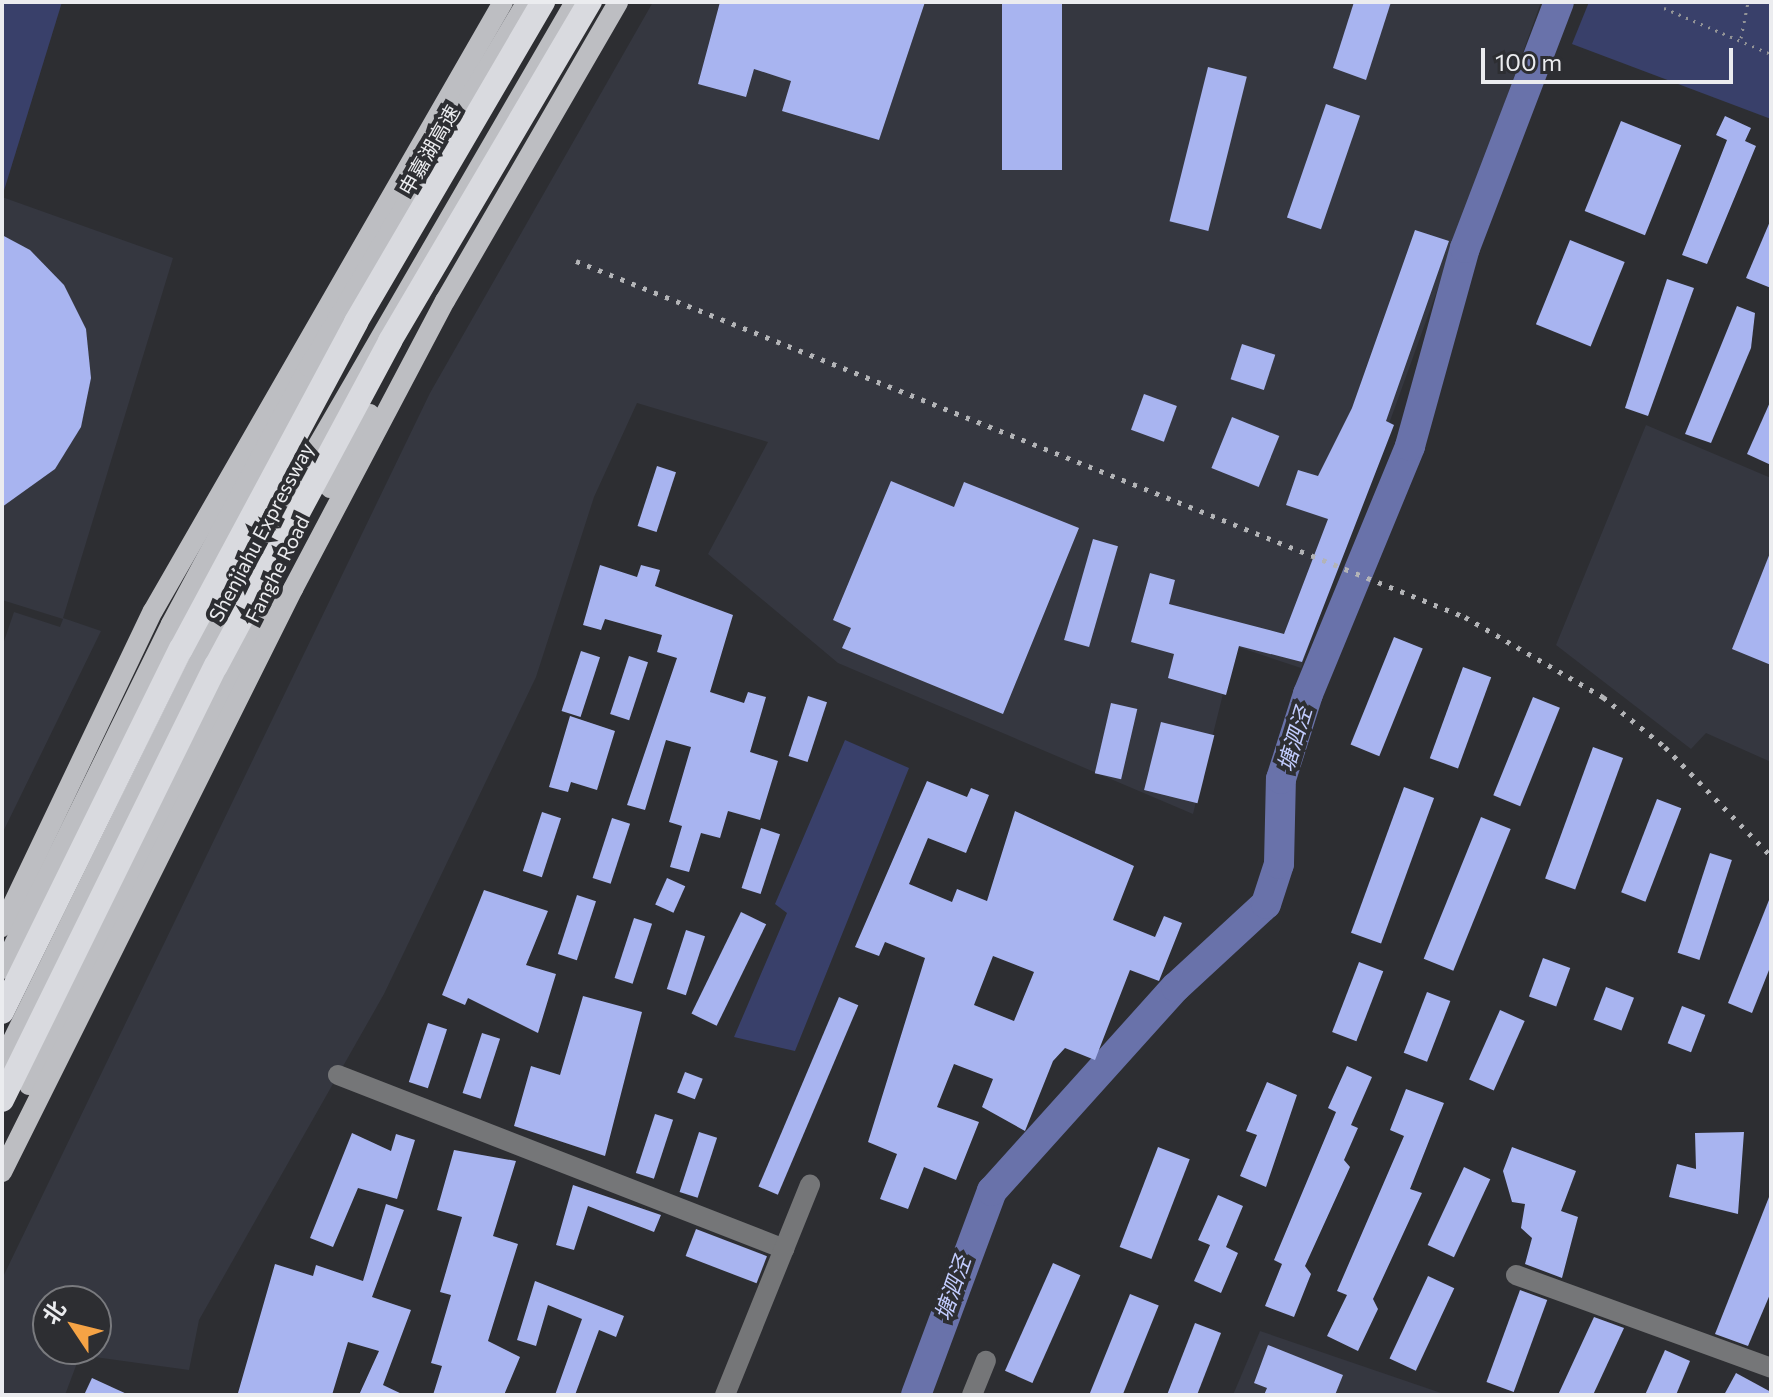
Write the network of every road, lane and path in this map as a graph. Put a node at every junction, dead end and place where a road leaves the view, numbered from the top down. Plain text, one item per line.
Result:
1 (503, 2) edge
2 (527, 2) edge
3 (544, 2) edge
4 (575, 2) edge
5 (590, 2) edge
6 (605, 2) edge
7 (618, 2) edge
8 (1748, 2) edge
9 (1664, 8) dead end
10 (1741, 38) junction
11 (1771, 54) edge
12 (356, 322) joint
13 (2, 927) edge
14 (2, 969) edge
15 (2, 1001) edge
16 (2, 1012) edge
17 (2, 1062) edge
18 (338, 1075) dead end
19 (2, 1100) edge
20 (2, 1143) edge
21 (2, 1172) edge
22 (810, 1185) dead end
23 (784, 1249) junction
24 (1516, 1275) dead end
25 (986, 1361) dead end
26 (1771, 1368) edge
27 (725, 1395) edge
28 (972, 1395) edge

1 - 13 main road
2 - 14 main road
3 - 12 highway, 申嘉湖高速, bridge
3 - 15 main road, bridge
4 - 17 main road, Fanghe Road
5 - 19 highway, Shenjiahu Expressway
6 - 20 main road
7 - 21 main road, Fanghe Road
8 - 10 path
9 - 10 path
10 - 11 path
12 - 16 highway, Shenjiahu Expressway
18 - 23 street
22 - 23 street
23 - 27 street
24 - 26 street
25 - 28 street

